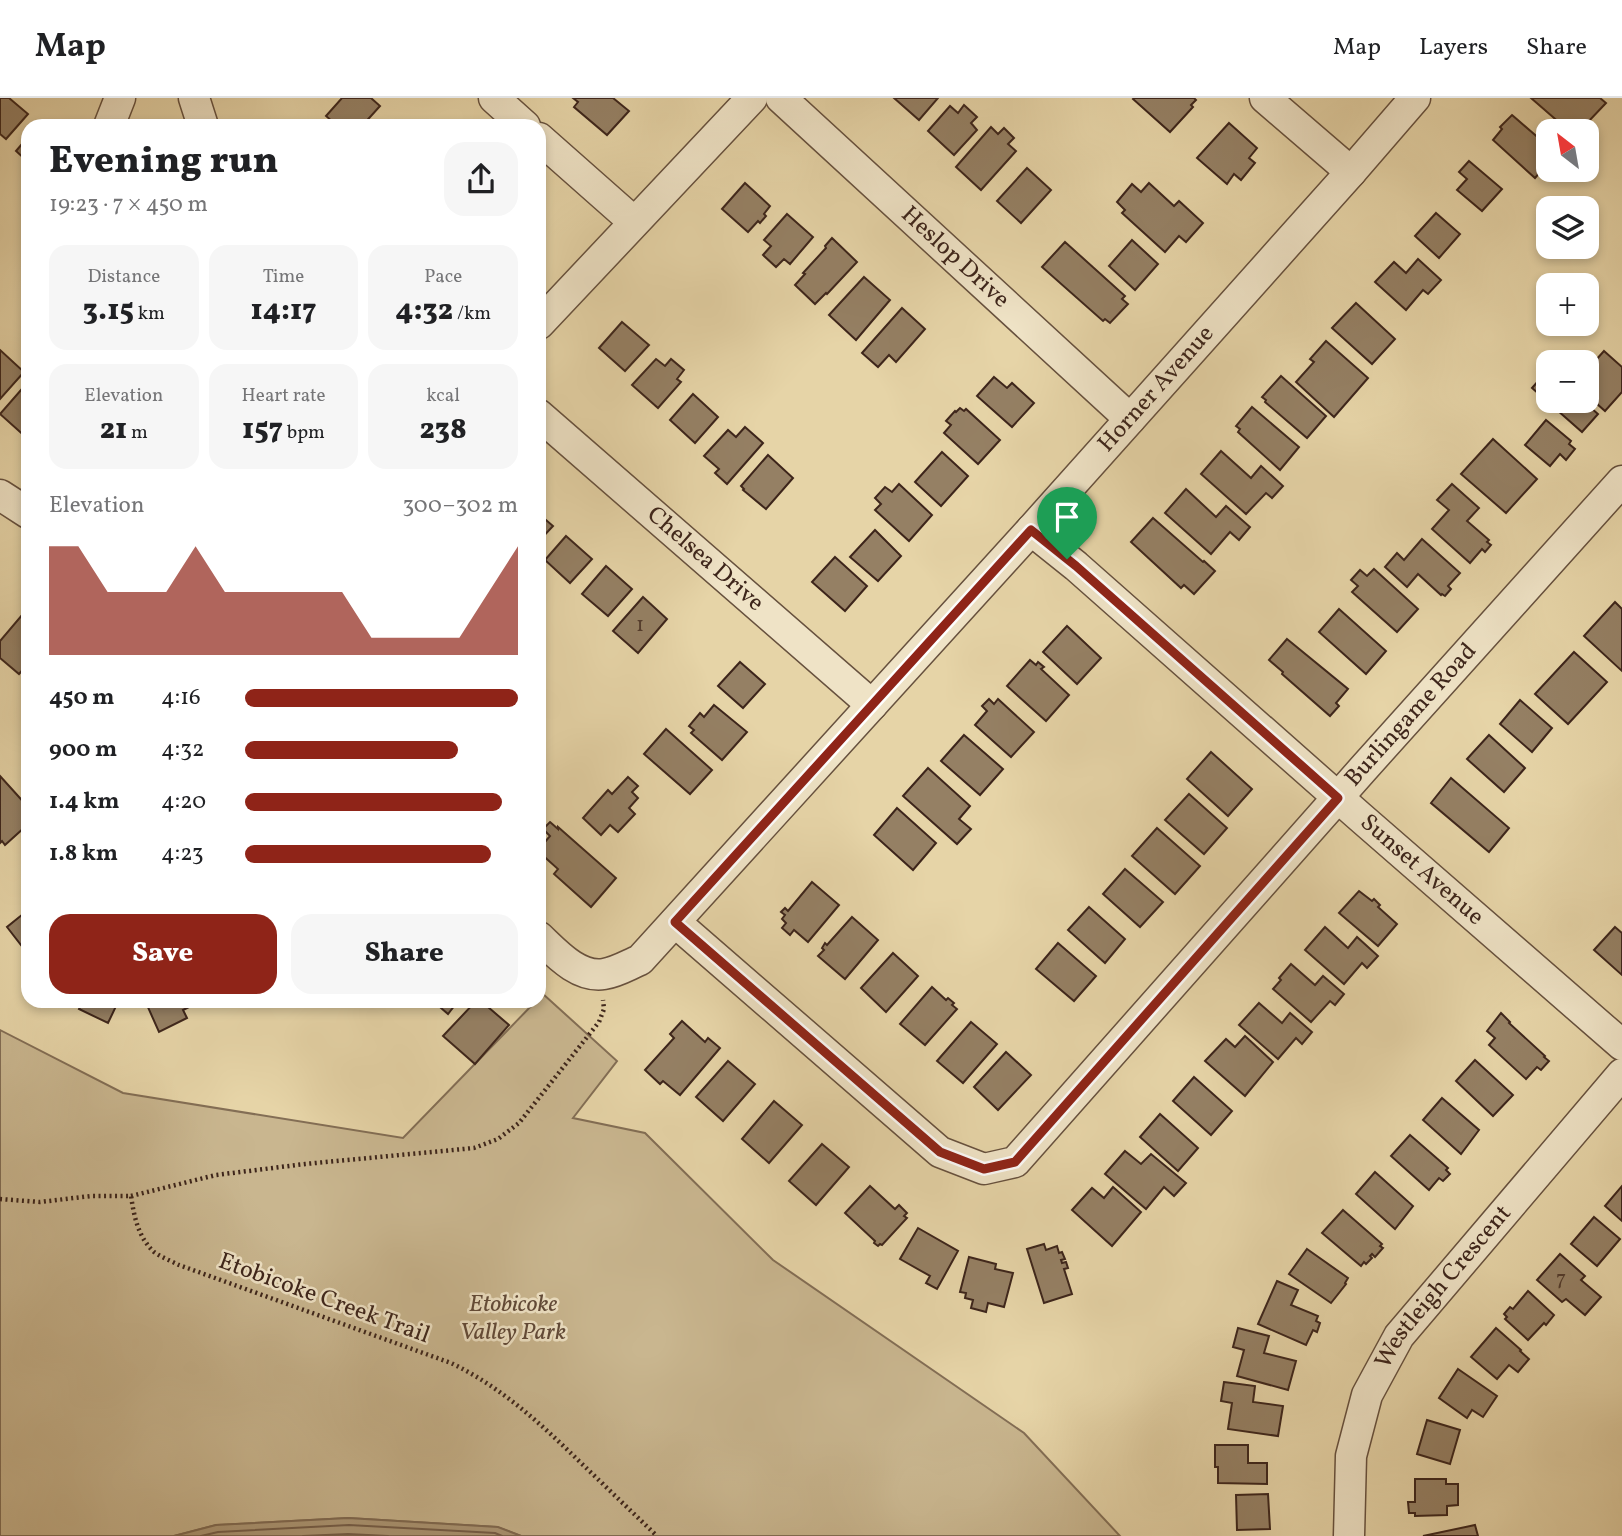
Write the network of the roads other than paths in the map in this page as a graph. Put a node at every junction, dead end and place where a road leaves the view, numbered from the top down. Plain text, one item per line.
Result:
1 (120, 98) edge
2 (194, 98) edge
3 (494, 98) edge
4 (752, 98) edge
5 (781, 98) edge
6 (1265, 98) edge
7 (1415, 98) edge
8 (112, 119) edge
9 (201, 119) edge
10 (517, 119) edge
11 (546, 144) edge
12 (1351, 172) junction
13 (634, 222) junction
14 (546, 316) edge
15 (1130, 419) junction
16 (546, 421) edge
17 (1622, 481) edge
18 (0, 495) edge
19 (21, 508) edge
20 (1031, 530) junction
21 (872, 705) junction
22 (1338, 798) junction
23 (675, 922) junction
24 (546, 944) edge
25 (1622, 1045) edge
26 (1622, 1074) edge
27 (1349, 1536) edge

1 - 8 street
2 - 9 street
3 - 10 street
4 - 13 street
5 - 15 street, Heslop Drive
6 - 12 street
7 - 12 street, Horner Avenue
11 - 13 street
12 - 15 street, Horner Avenue
13 - 14 street
15 - 20 street, Horner Avenue
16 - 21 street, Chelsea Drive
17 - 22 street, Burlingame Road
18 - 19 street
20 - 21 street, Horner Avenue
20 - 22 street, Sunset Avenue
21 - 23 street, Horner Avenue
22 - 23 street, Burlingame Road
22 - 25 street, Sunset Avenue
23 - 24 street, Horner Avenue
26 - 27 street, Westleigh Crescent

